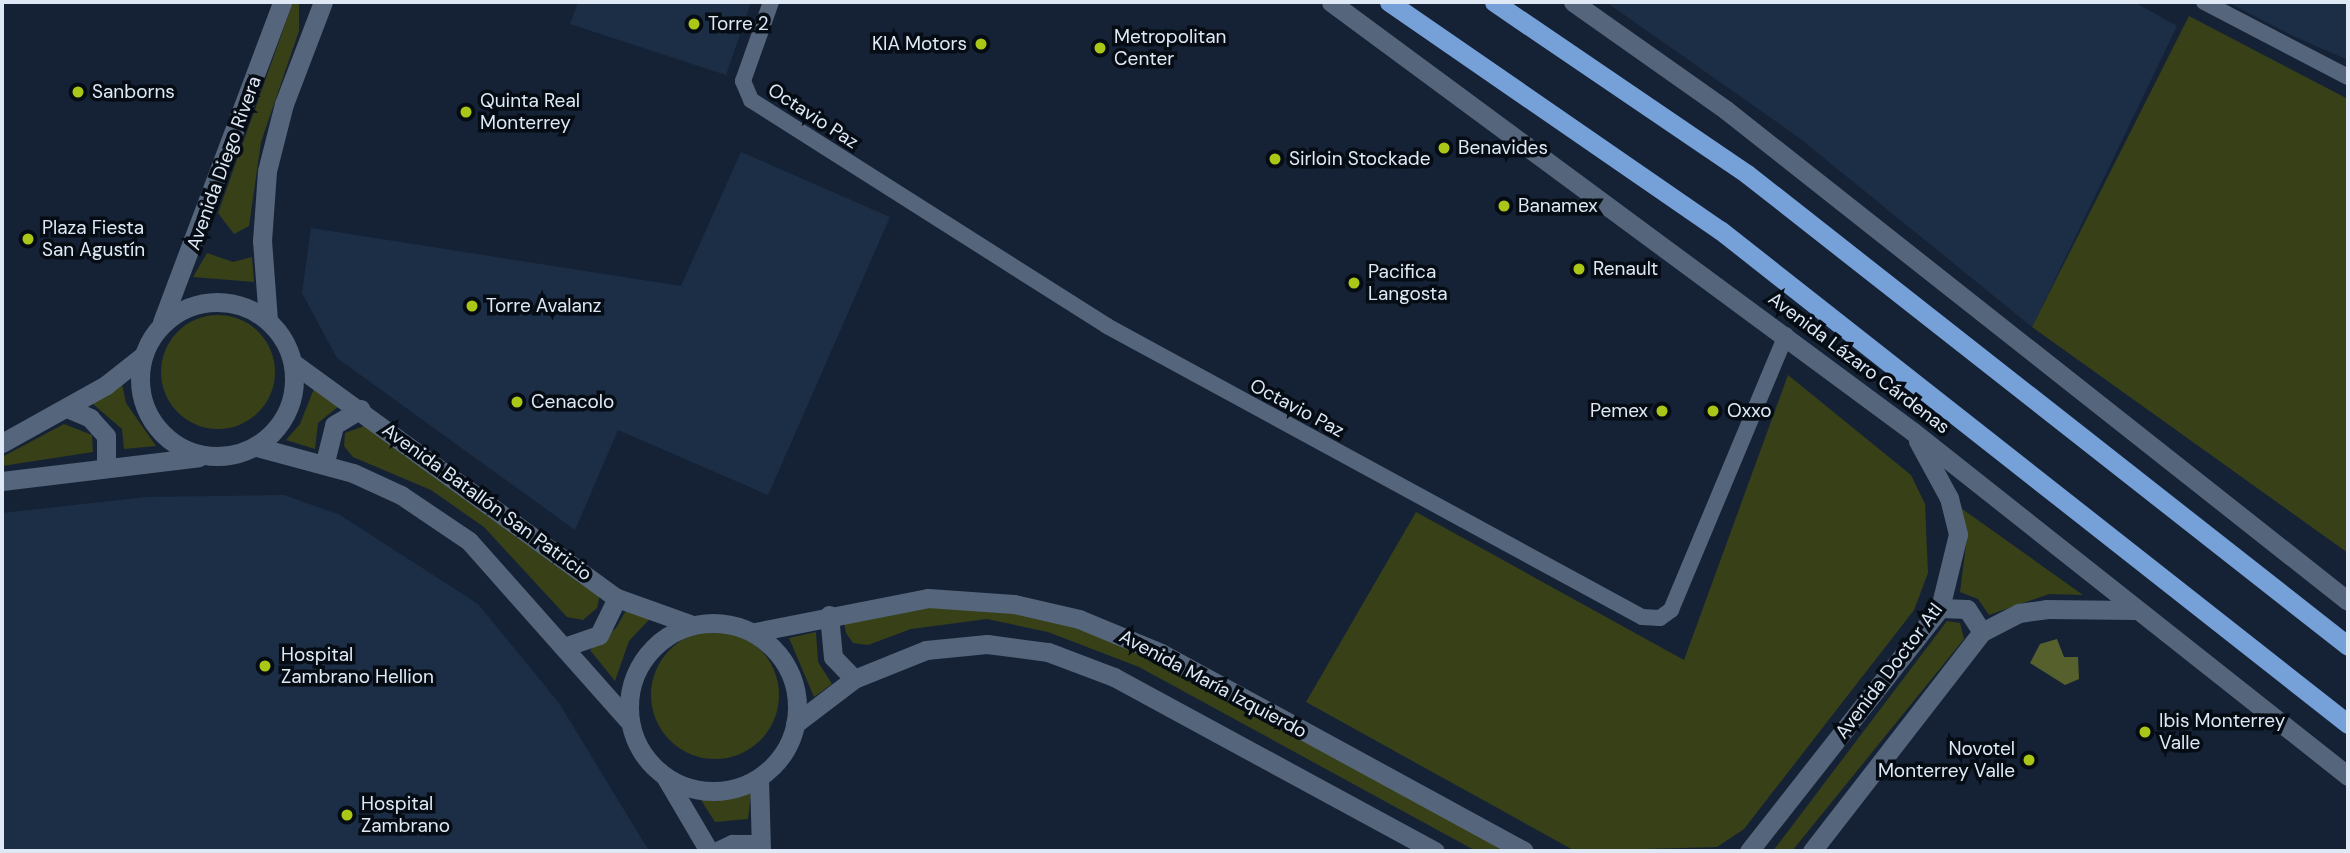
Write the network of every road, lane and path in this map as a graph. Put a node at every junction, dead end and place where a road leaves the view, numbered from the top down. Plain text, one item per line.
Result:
1 (282, 2) edge
2 (323, 2) edge
3 (771, 2) edge
4 (1331, 2) edge
5 (1389, 2) edge
6 (1494, 2) edge
7 (1573, 2) edge
8 (2204, 2) edge
9 (2348, 77) edge
10 (268, 320) junction
11 (162, 323) junction
12 (1786, 335) junction
13 (144, 355) junction
14 (293, 363) junction
15 (66, 408) junction
16 (361, 409) junction
17 (1912, 431) junction
18 (2, 443) edge
19 (257, 447) junction
20 (202, 457) junction
21 (325, 463) junction
22 (106, 468) junction
23 (2, 481) edge
24 (2339, 587) edge
25 (617, 598) junction
26 (2348, 601) edge
27 (1940, 608) junction
28 (2134, 610) junction
29 (829, 615) junction
30 (691, 624) junction
31 (755, 632) junction
32 (1982, 632) junction
33 (567, 646) junction
34 (2348, 646) edge
35 (854, 679) junction
36 (628, 720) junction
37 (795, 724) junction
38 (2348, 724) edge
39 (2348, 776) edge
40 (666, 778) junction
41 (759, 778) junction
42 (760, 848) edge
43 (709, 851) edge
44 (716, 851) edge
45 (1435, 851) edge
46 (1524, 851) edge
47 (1749, 851) edge
48 (1812, 851) edge

1 - 11 street, Avenida Diego Rivera
2 - 10 street, Avenida Diego Rivera
3 - 12 street, Octavio Paz
4 - 12 street, Avenida Lázaro Cárdenas
5 - 38 highway, Avenida Lázaro Cárdenas
6 - 34 highway
7 - 24 street
8 - 9 street
10 - 11 street
10 - 14 street
11 - 13 street
12 - 17 street, Avenida Lázaro Cárdenas
13 - 15 street
13 - 20 street
14 - 16 street, Avenida Batallón San Patricio
14 - 19 street
15 - 18 street
15 - 22 street
16 - 21 street
16 - 25 street, Avenida Batallón San Patricio
17 - 27 street, Avenida Doctor Atl
17 - 28 street, Avenida Lázaro Cárdenas
19 - 20 street
19 - 21 street
20 - 22 street
21 - 33 street
22 - 23 street
24 - 26 street
25 - 30 street, Avenida Batallón San Patricio
25 - 33 street
27 - 32 street
27 - 47 street, Avenida Doctor Atl
28 - 32 street
28 - 39 street, Avenida Lázaro Cárdenas
29 - 31 street, Avenida María Izquierdo
29 - 35 street
29 - 46 street, Avenida María Izquierdo
30 - 31 street
30 - 36 street
31 - 37 street
32 - 48 street
33 - 36 street
35 - 37 street, Avenida María Izquierdo
35 - 45 street, Avenida María Izquierdo
36 - 40 street
37 - 41 street
40 - 41 street
40 - 43 street
41 - 42 street
42 - 44 street

